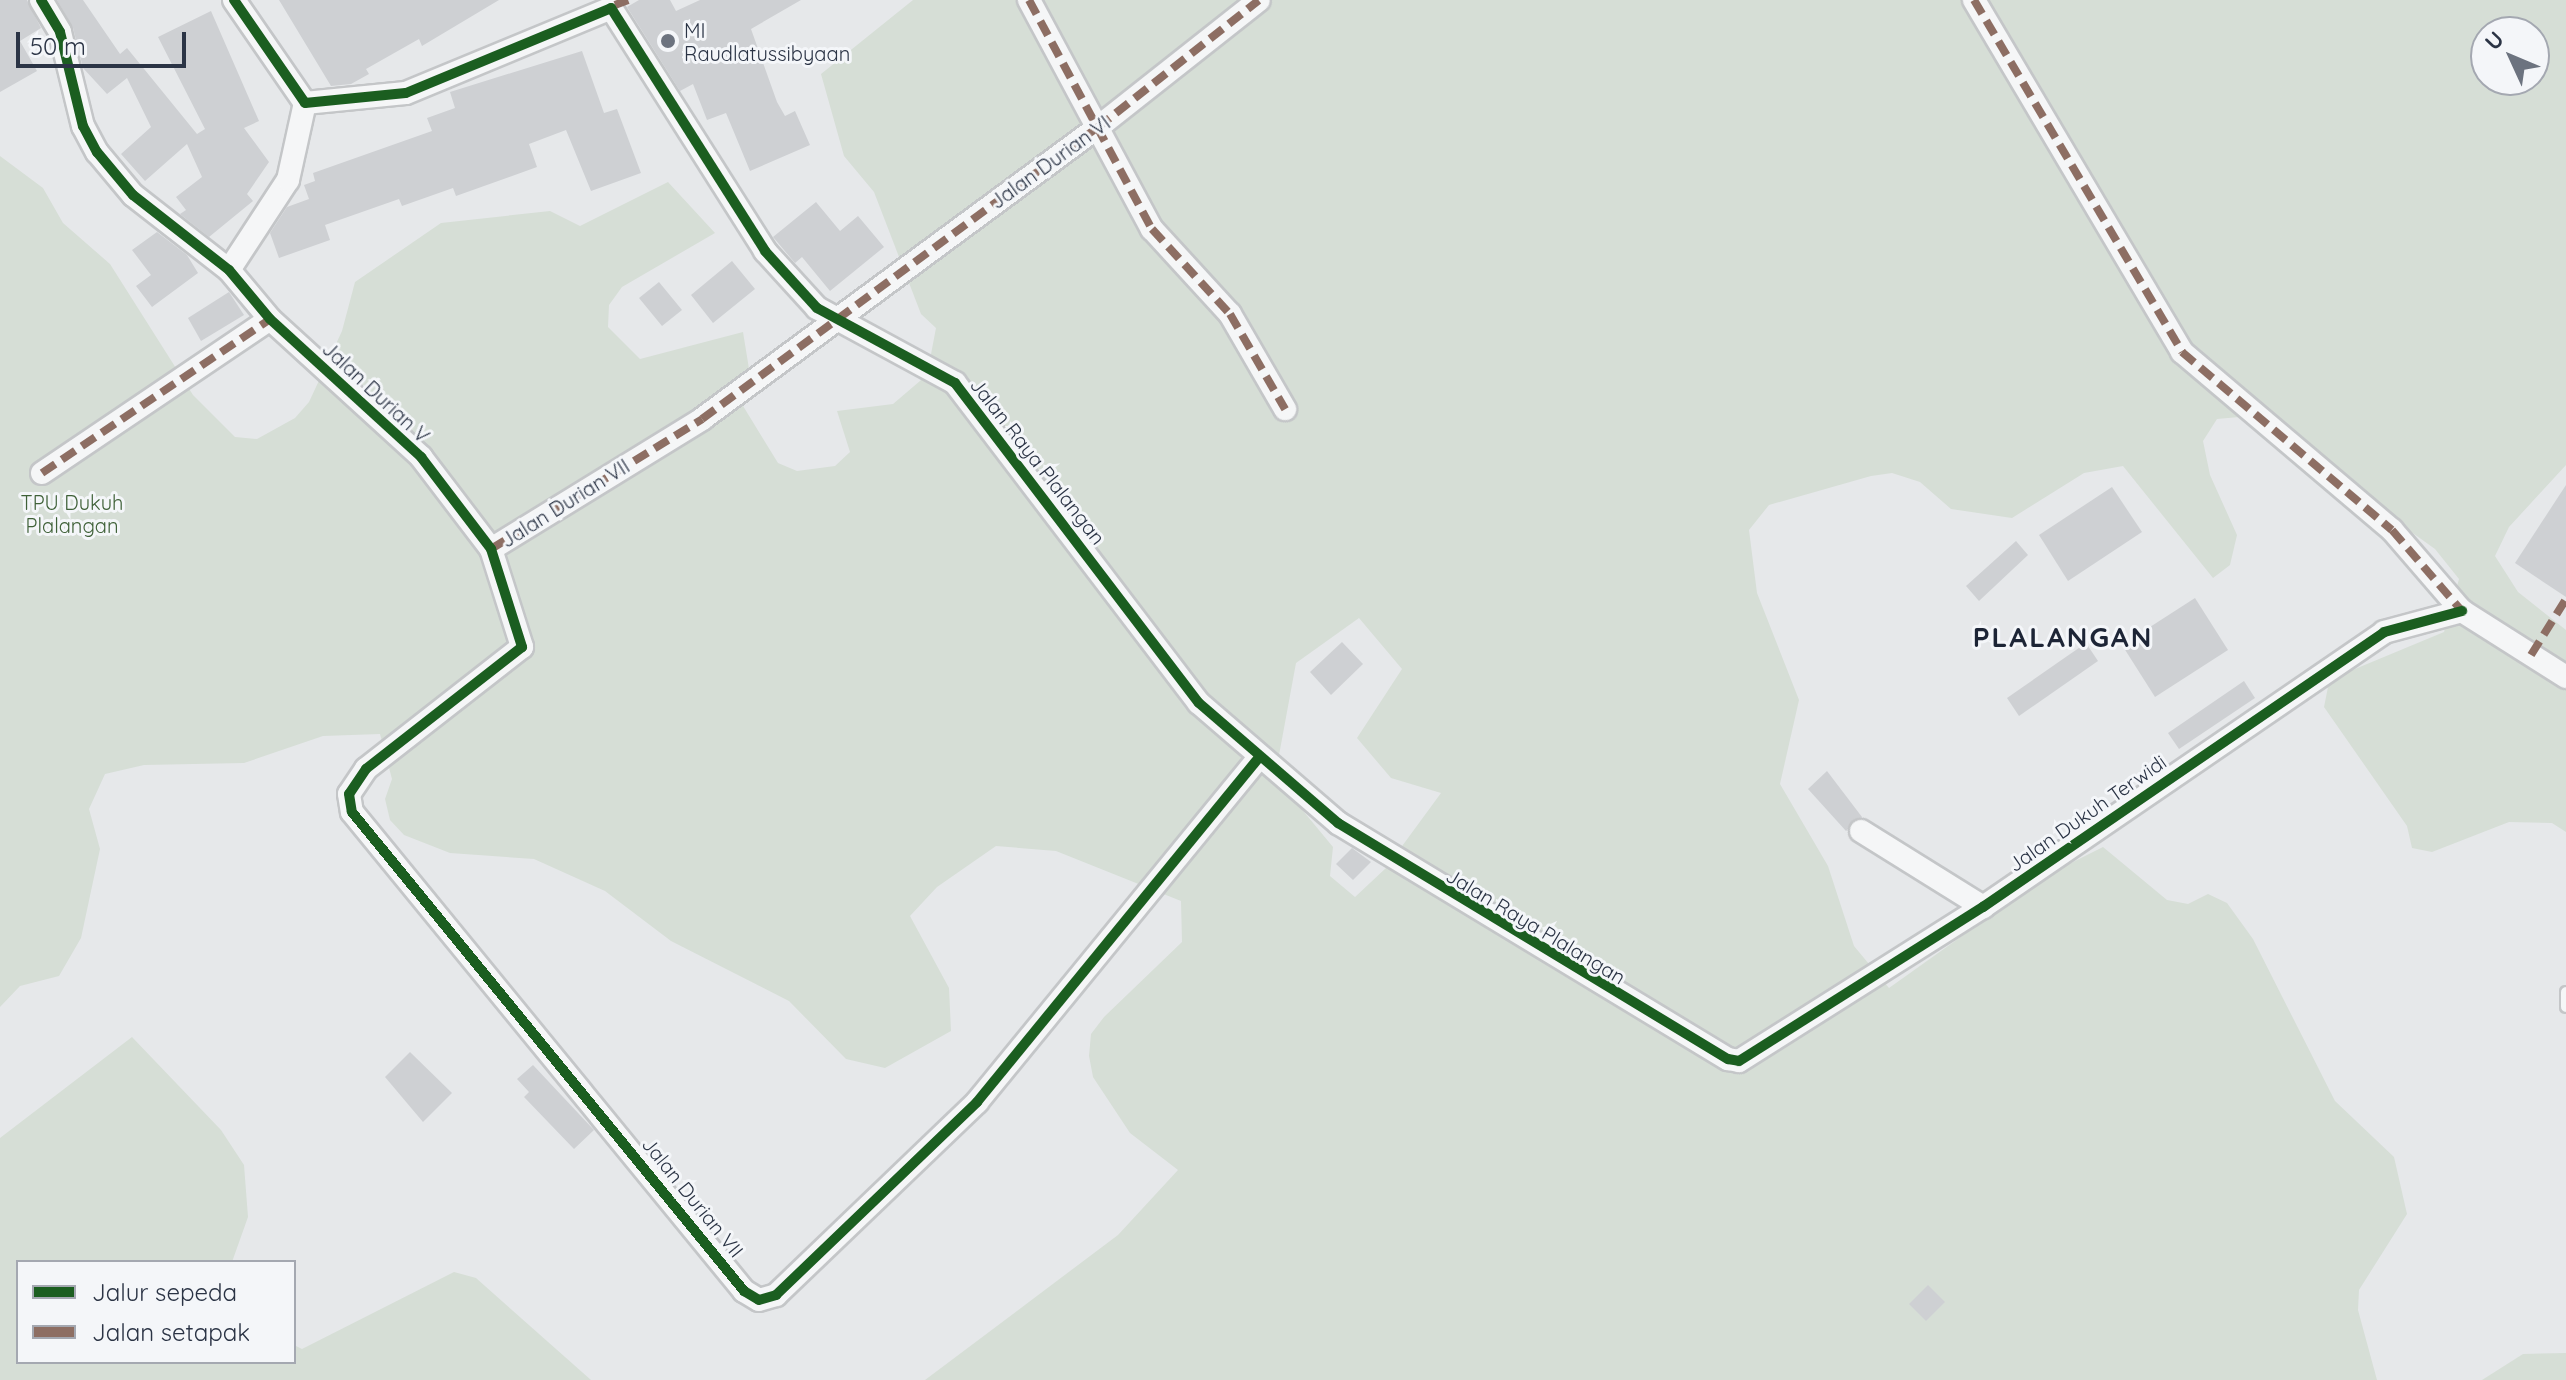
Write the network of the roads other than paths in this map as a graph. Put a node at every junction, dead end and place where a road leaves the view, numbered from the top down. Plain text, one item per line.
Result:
1 (41, 0) edge
2 (234, 0) edge
3 (1029, 0) edge
4 (1259, 0) edge
5 (1974, 0) edge
6 (617, 3) edge
7 (305, 103) junction
8 (1097, 128) junction
9 (229, 270) junction
10 (270, 319) junction
11 (836, 319) junction
12 (1285, 409) dead end
13 (42, 473) dead end
14 (491, 549) junction
15 (2462, 611) junction
16 (2566, 677) edge
17 (1259, 757) junction
18 (1861, 831) dead end
19 (1983, 907) junction
20 (2566, 992) edge
21 (2566, 1006) edge
22 (1739, 1061) joint

1 - 9 street, Jalan Durian V
2 - 7 street
3 - 8 street
4 - 8 street, Jalan Durian VI
5 - 15 street
6 - 7 street, Jalan Raya Plalangan
6 - 11 street, Jalan Raya Plalangan
7 - 9 street
8 - 11 street, Jalan Durian VI
8 - 12 street
9 - 10 street, Jalan Durian V
10 - 13 street
10 - 14 street, Jalan Durian V
11 - 14 street, Jalan Durian VII
11 - 17 street, Jalan Raya Plalangan
14 - 17 street, Jalan Durian VII
15 - 16 street
15 - 19 street, Jalan Dukuh Terwidi
17 - 22 street, Jalan Raya Plalangan
18 - 19 street
19 - 22 street, Jalan Dukuh Terwidi
20 - 21 lane

